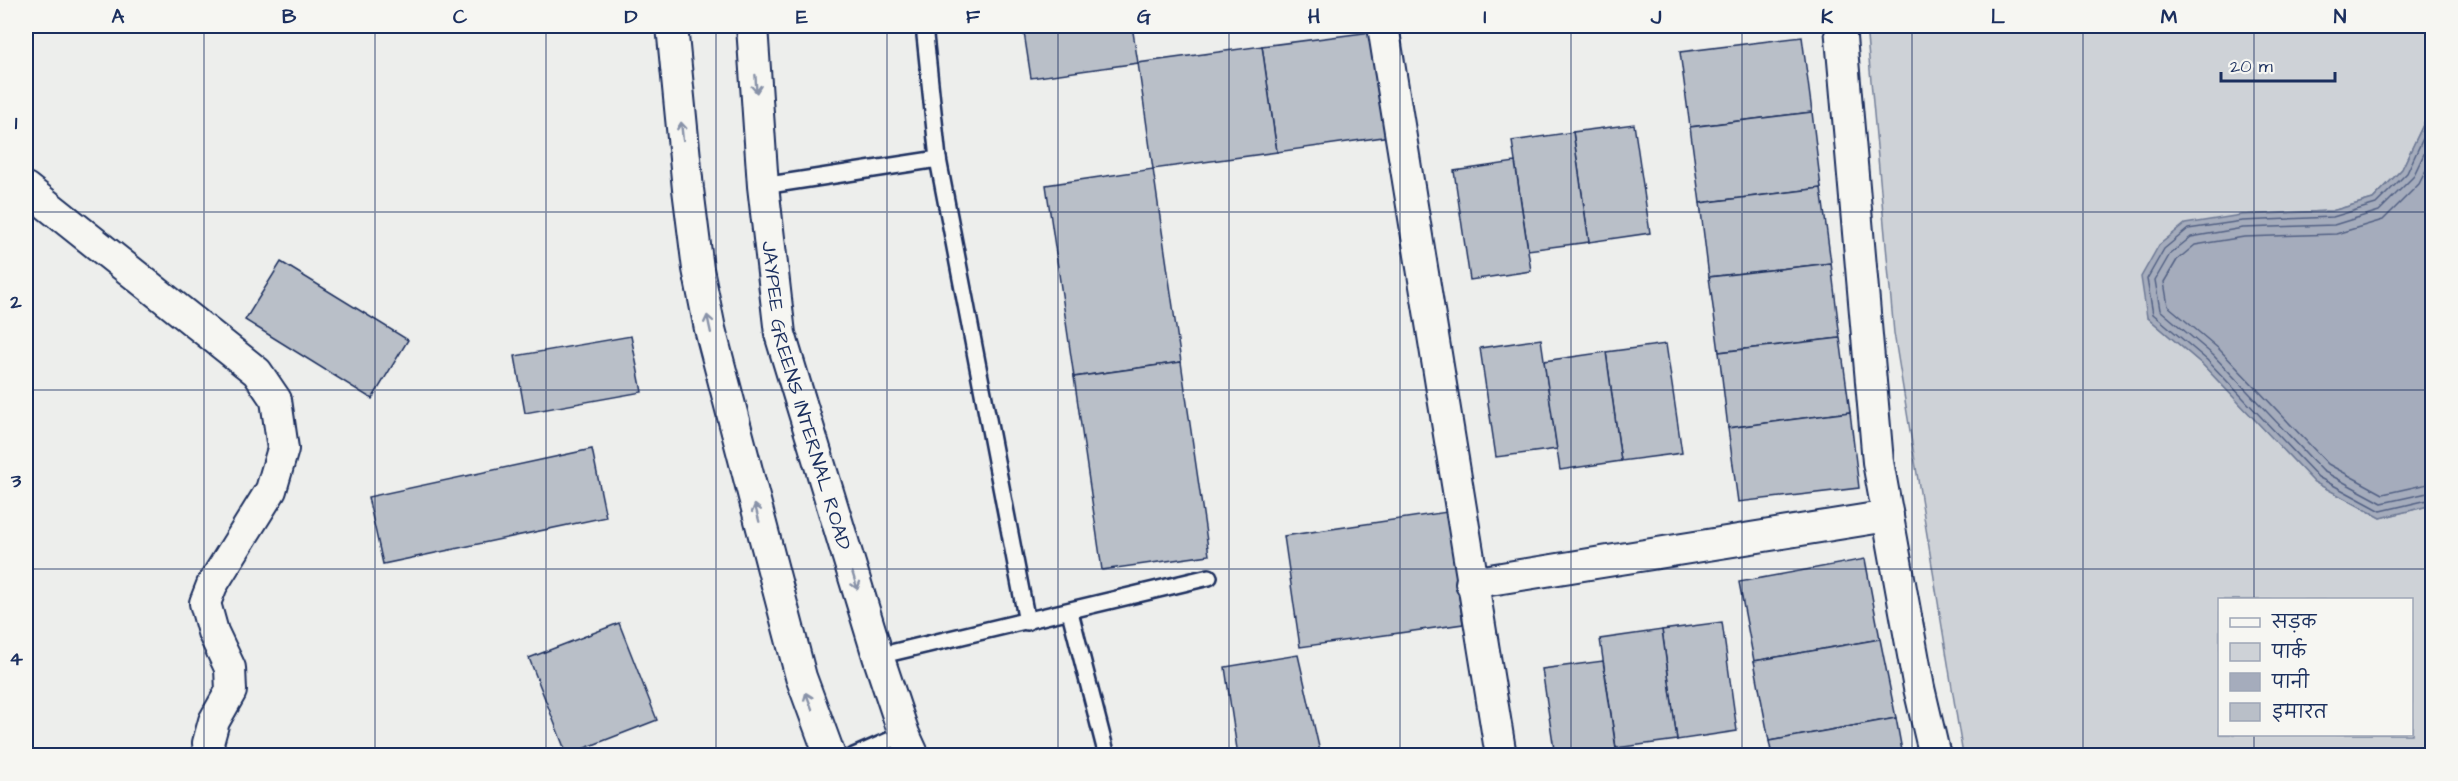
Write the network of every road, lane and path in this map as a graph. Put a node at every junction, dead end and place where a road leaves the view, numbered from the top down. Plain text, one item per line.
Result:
1 (672, 26) edge
2 (752, 26) edge
3 (924, 26) edge
4 (1383, 26) edge
5 (1840, 26) edge
6 (938, 159) junction
7 (763, 186) junction
8 (26, 188) edge
9 (1888, 516) junction
10 (1209, 577) dead end
11 (1471, 584) junction
12 (1070, 612) junction
13 (1026, 622) junction
14 (878, 656) junction
15 (909, 745) edge
16 (211, 756) edge
17 (830, 756) edge
18 (854, 756) edge
19 (1107, 756) edge
20 (1501, 756) edge
21 (1935, 756) edge

17 -> 1 street
2 -> 7 street, JAYPEE GREENS INTERNAL ROAD
3 - 6 lane
4 - 11 street
5 - 9 street
6 - 7 lane
6 - 13 lane
7 -> 14 street, JAYPEE GREENS INTERNAL ROAD
8 - 16 street
9 - 11 street
9 - 21 street
10 - 12 lane
11 - 20 street
12 - 13 lane
12 - 19 lane
13 - 14 lane
14 - 15 street, JAYPEE GREENS INTERNAL ROAD
15 - 18 lane

